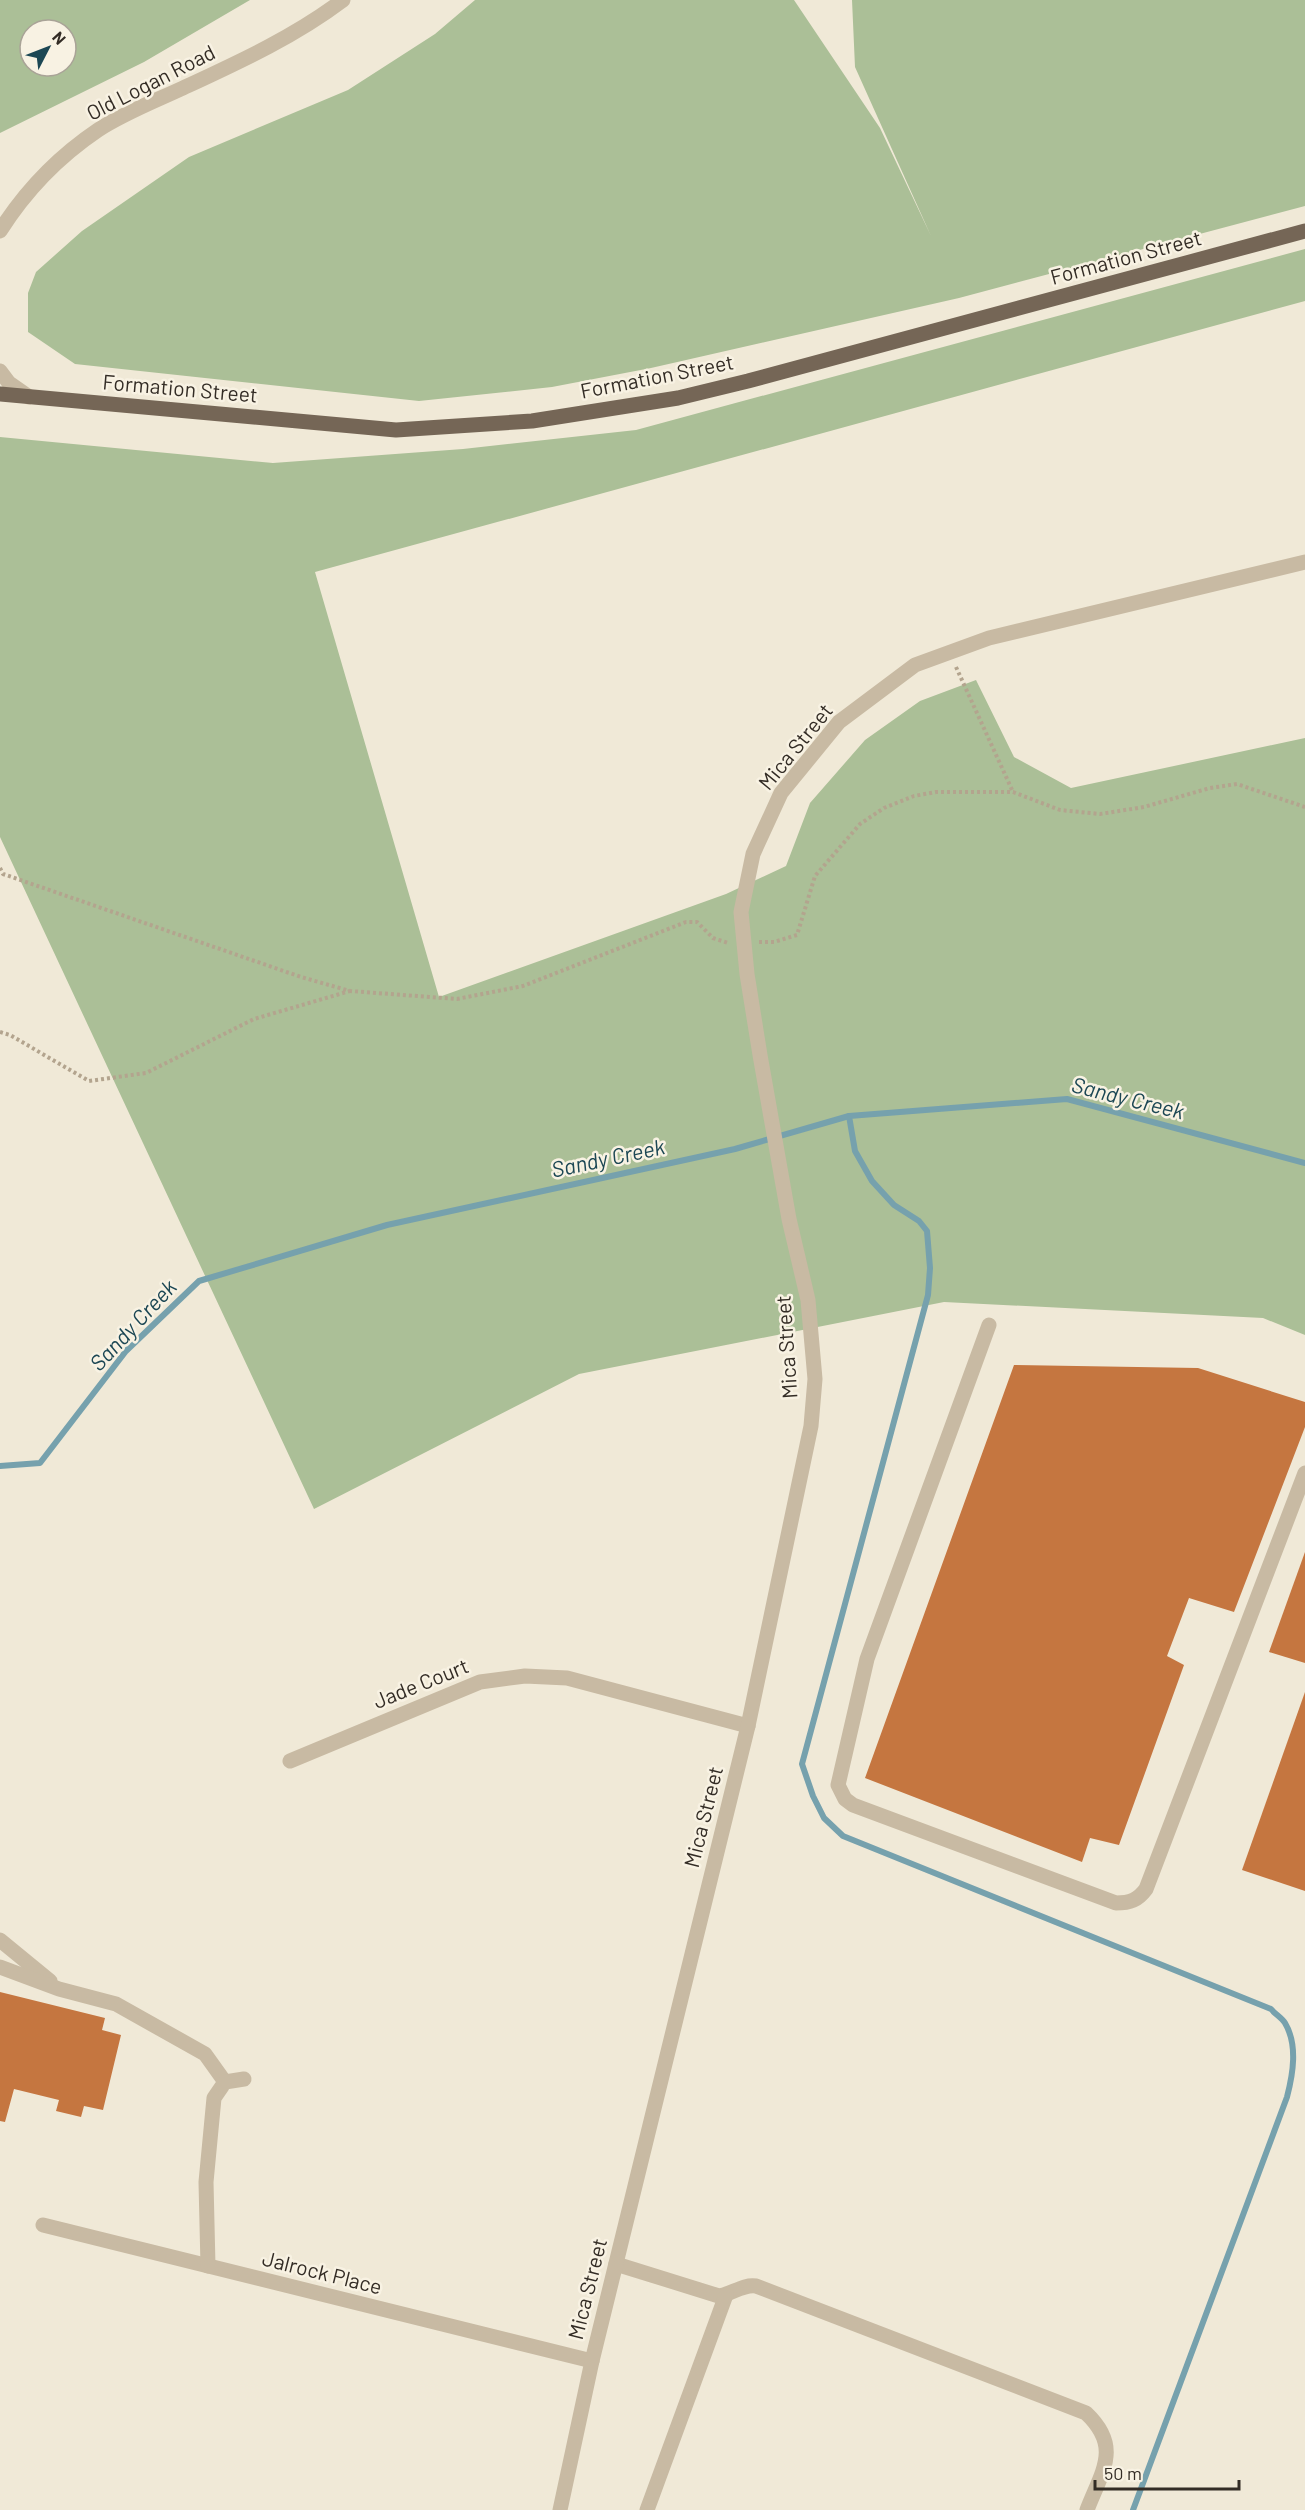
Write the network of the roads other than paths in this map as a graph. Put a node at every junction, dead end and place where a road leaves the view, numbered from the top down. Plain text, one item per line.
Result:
1 (343, 0) edge
2 (0, 231) edge
3 (1305, 231) edge
4 (0, 371) edge
5 (0, 394) edge
6 (29, 397) junction
7 (1305, 562) edge
8 (989, 1325) dead end
9 (1305, 1473) edge
10 (748, 1726) junction
11 (290, 1761) dead end
12 (0, 1940) edge
13 (0, 1967) edge
14 (59, 1989) junction
15 (244, 2079) dead end
16 (225, 2082) junction
17 (43, 2225) dead end
18 (616, 2264) junction
19 (208, 2266) junction
20 (726, 2295) junction
21 (592, 2361) junction
22 (560, 2510) edge
23 (647, 2510) edge
24 (1087, 2510) edge

1 - 2 street, Old Logan Road
3 - 6 main road, Formation Street
4 - 6 street
5 - 6 main road, Formation Street
7 - 10 street, Mica Street
8 - 9 street
10 - 11 street, Jade Court
10 - 18 street, Mica Street
12 - 14 street
13 - 14 street
14 - 16 street
15 - 16 street
16 - 19 street
17 - 19 street, Jalrock Place
18 - 20 street
18 - 21 street, Mica Street
19 - 21 street, Jalrock Place
20 - 23 street
20 - 24 street
21 - 22 street, Mica Street

